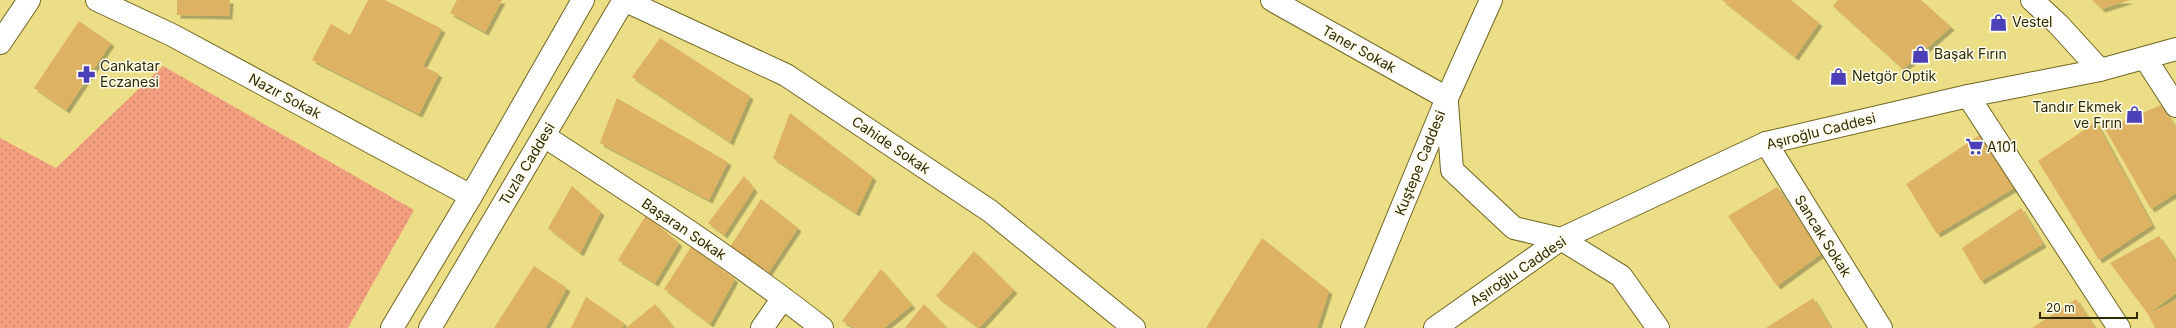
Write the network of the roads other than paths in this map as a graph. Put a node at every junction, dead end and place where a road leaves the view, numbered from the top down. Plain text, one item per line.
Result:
1 (29, 0) edge
2 (97, 0) edge
3 (583, 0) edge
4 (624, 0) edge
5 (1272, 0) edge
6 (1491, 0) edge
7 (2032, 0) edge
8 (0, 43) edge
9 (2176, 49) edge
10 (2145, 58) junction
11 (2100, 70) junction
12 (1968, 96) junction
13 (1447, 98) junction
14 (2176, 106) edge
15 (544, 136) junction
16 (1766, 143) junction
17 (471, 196) junction
18 (1561, 239) junction
19 (783, 298) junction
20 (392, 328) edge
21 (430, 328) edge
22 (762, 328) edge
23 (822, 328) edge
24 (1134, 328) edge
25 (1352, 328) edge
26 (1435, 328) edge
27 (1658, 328) edge
28 (1881, 328) edge
29 (2119, 328) edge

1 - 8 street
2 - 17 street, Nazır Sokak
3 - 17 street
4 - 15 street, Tuzla Caddesi
4 - 24 street, Cahide Sokak
5 - 13 street, Taner Sokak
6 - 13 street, Kuştepe Caddesi
7 - 11 street
9 - 10 street, Aşıroğlu Caddesi
10 - 11 street, Aşıroğlu Caddesi
10 - 14 street
11 - 12 street, Aşıroğlu Caddesi
12 - 16 street, Aşıroğlu Caddesi
12 - 29 street
13 - 18 street
13 - 25 street, Kuştepe Caddesi
15 - 19 street, Başaran Sokak
15 - 21 street, Tuzla Caddesi
16 - 18 street, Aşıroğlu Caddesi
16 - 28 street, Sancak Sokak
17 - 20 street
18 - 26 street, Aşıroğlu Caddesi
18 - 27 street
19 - 22 street
19 - 23 street, Başaran Sokak

